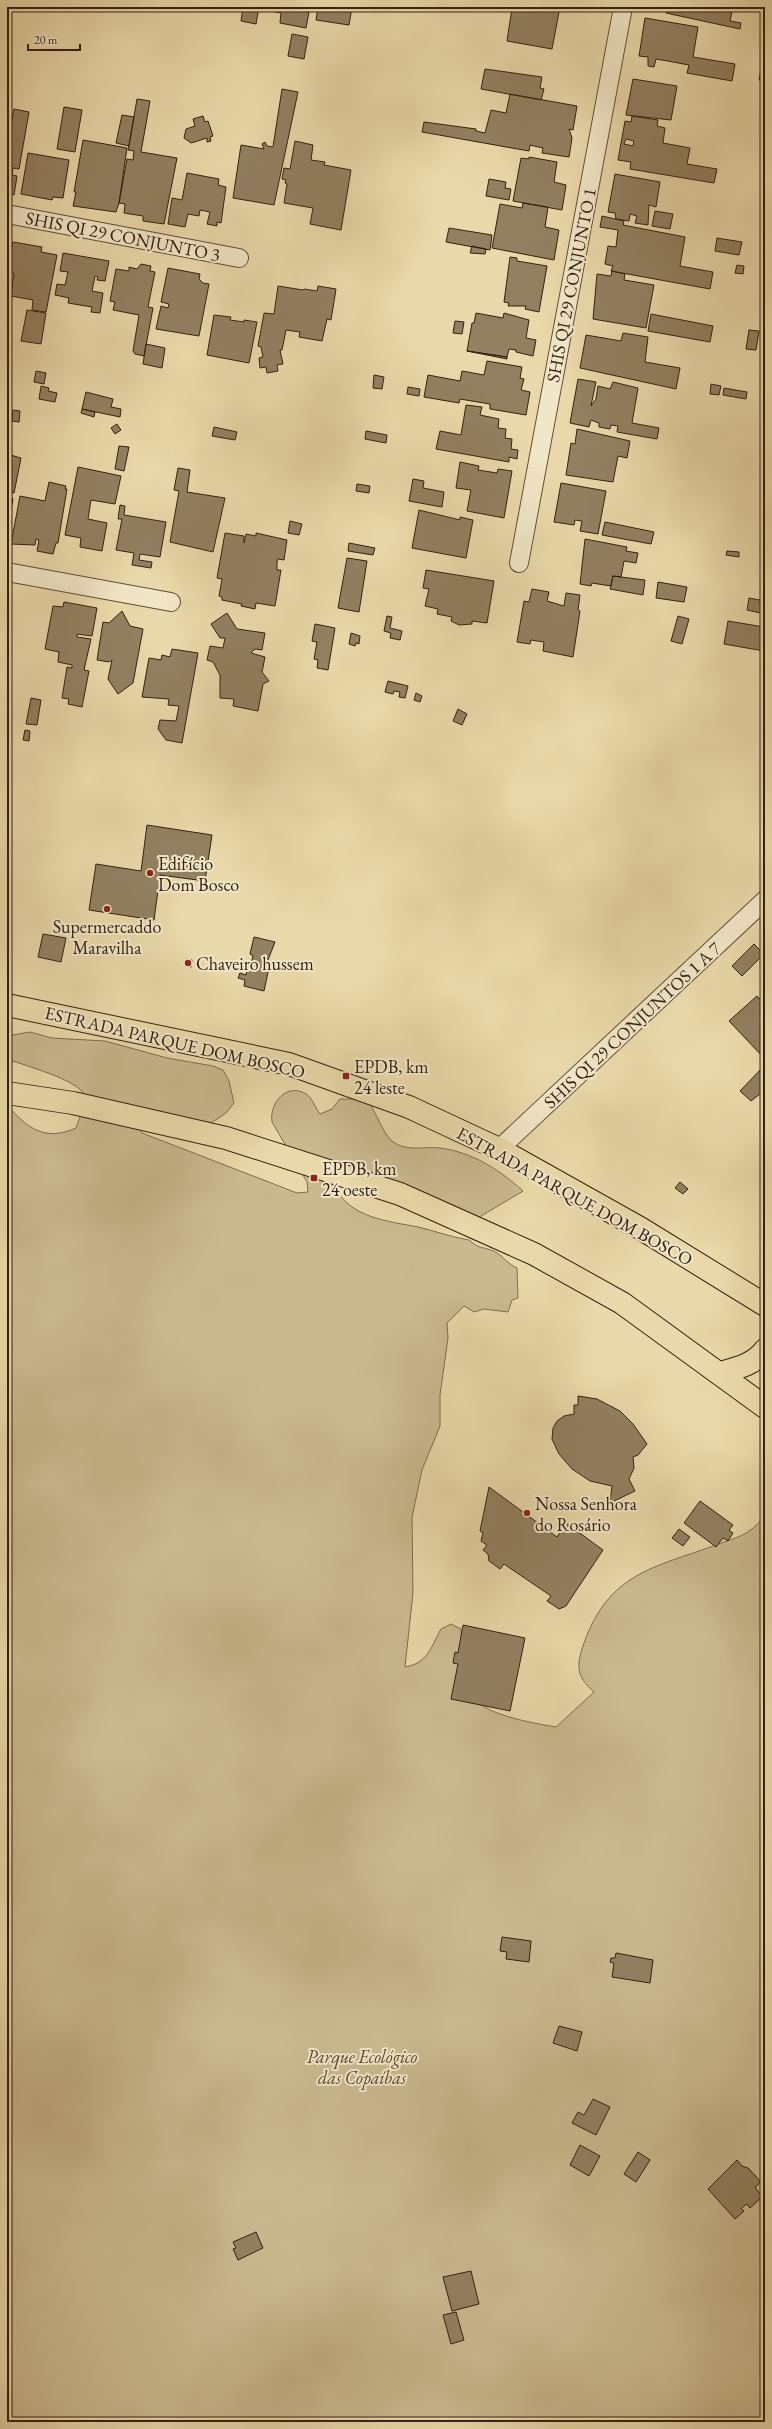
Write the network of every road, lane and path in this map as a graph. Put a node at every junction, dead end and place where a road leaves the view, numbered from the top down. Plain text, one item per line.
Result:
1 (623, 7) edge
2 (7, 214) edge
3 (239, 258) dead end
4 (519, 563) dead end
5 (7, 572) edge
6 (171, 602) dead end
7 (765, 900) edge
8 (7, 1005) edge
9 (7, 1093) edge
10 (499, 1149) junction
11 (764, 1305) edge
12 (765, 1350) edge
13 (720, 1373) junction
14 (765, 1407) edge

1 - 4 street, SHIS QI 29 CONJUNTO 1
2 - 3 street, SHIS QI 29 CONJUNTO 3
5 - 6 street
7 - 10 street, SHIS QI 29 CONJUNTOS 1 A 7
8 - 10 main road, ESTRADA PARQUE DOM BOSCO
9 - 13 main road
10 - 11 main road, ESTRADA PARQUE DOM BOSCO
12 - 13 main road
13 - 14 main road

